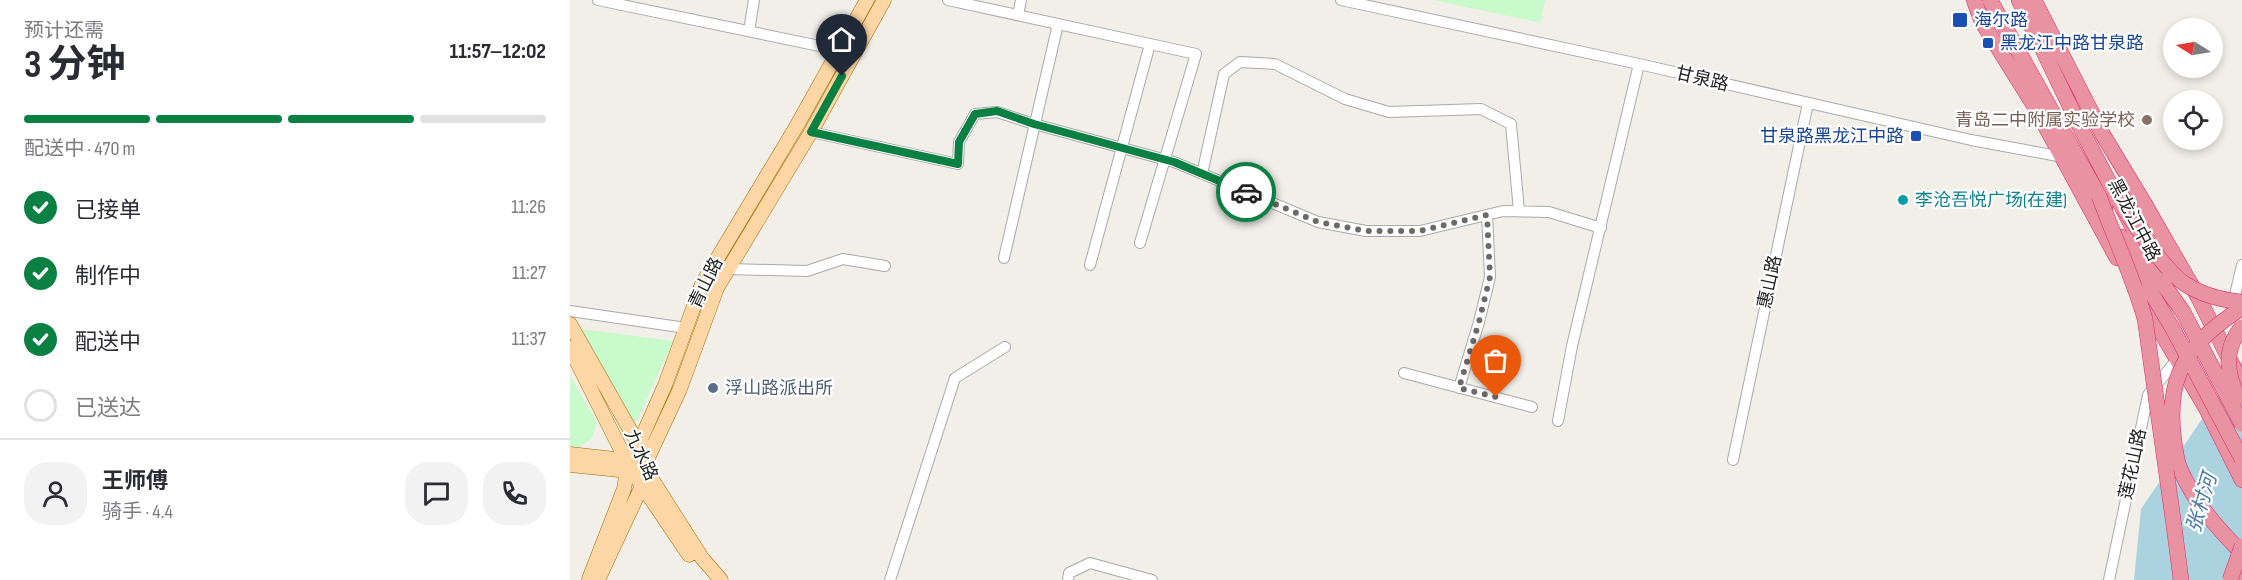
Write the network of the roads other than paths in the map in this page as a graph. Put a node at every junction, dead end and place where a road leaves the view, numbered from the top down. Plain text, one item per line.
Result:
1 (598, 0) edge
2 (754, 0) edge
3 (867, 0) edge
4 (884, 0) edge
5 (948, 0) edge
6 (1022, 0) edge
7 (1341, 0) edge
8 (1974, 0) edge
9 (1990, 0) edge
10 (2019, 0) edge
11 (2034, 0) edge
12 (1018, 15) junction
13 (1059, 24) junction
14 (749, 31) junction
15 (1150, 44) junction
16 (839, 50) junction
17 (1639, 64) junction
18 (1808, 103) junction
19 (1034, 124) junction
20 (811, 132) junction
21 (1122, 148) junction
22 (2063, 157) junction
23 (1165, 159) junction
24 (1202, 174) junction
25 (2099, 196) junction
26 (2123, 208) junction
27 (1519, 211) junction
28 (1487, 215) junction
29 (1600, 228) junction
30 (1140, 243) dead end
31 (1004, 258) dead end
32 (1090, 265) dead end
33 (2242, 265) edge
34 (885, 266) dead end
35 (728, 269) junction
36 (2240, 305) edge
37 (570, 310) edge
38 (570, 324) edge
39 (2242, 327) edge
40 (686, 328) junction
41 (2216, 333) junction
42 (1005, 347) dead end
43 (570, 348) edge
44 (2177, 358) junction
45 (1404, 373) dead end
46 (2242, 384) edge
47 (1459, 388) junction
48 (2242, 405) edge
49 (1532, 407) dead end
50 (1558, 421) dead end
51 (2242, 424) edge
52 (570, 454) edge
53 (2242, 459) edge
54 (1733, 460) dead end
55 (570, 465) edge
56 (629, 467) junction
57 (645, 469) junction
58 (2242, 480) edge
59 (2242, 546) edge
60 (2242, 553) edge
61 (2242, 572) edge
62 (589, 580) edge
63 (598, 580) edge
64 (710, 580) edge
65 (721, 580) edge
66 (890, 580) edge
67 (1068, 580) edge
68 (1152, 580) edge
69 (2109, 580) edge
70 (2181, 580) edge
71 (2230, 580) edge
72 (2239, 580) edge

1 - 14 street
2 - 14 street
3 - 16 main road, 青山路
4 - 20 main road, 青山路
5 - 12 street
6 - 12 street
7 - 17 street, 甘泉路
8 - 22 highway
9 - 25 highway, 黑龙江中路
10 - 26 highway, 黑龙江中路
11 - 41 highway, 黑龙江中路
12 - 13 street
13 - 15 street
13 - 19 street
14 - 16 street
15 - 21 street
15 - 23 street
16 - 40 main road, 青山路
17 - 18 street, 甘泉路
17 - 29 street
18 - 22 street, 甘泉路
18 - 54 street, 惠山路
19 - 20 street
19 - 21 street
19 - 31 street
20 - 35 main road, 青山路
21 - 23 street
21 - 32 street
22 - 44 highway
23 - 24 street
23 - 30 street
24 - 27 street
24 - 28 street
25 - 53 highway, 黑龙江中路, bridge
25 - 70 highway, bridge
26 - 36 highway, bridge
26 - 51 highway, 黑龙江中路, bridge
27 - 28 street
27 - 29 street
28 - 47 street
29 - 50 street
33 - 36 street
34 - 35 street
35 - 57 main road, 青山路
36 - 41 street
36 - 60 highway, bridge
37 - 40 street
38 - 57 main road, 九水路
39 - 48 highway, bridge
40 - 57 main road, 青山路
41 - 44 street, 莲花山路
41 - 46 highway, 黑龙江中路, bridge
42 - 66 street
43 - 56 main road, 九水路
44 - 58 highway
44 - 69 street, 莲花山路
45 - 47 street
47 - 49 street
52 - 56 main road
55 - 56 main road
56 - 57 main road, 青山路
56 - 57 main road, 九水路
56 - 62 main road
57 - 63 main road, 青山路
57 - 64 main road
57 - 65 main road, 九水路
59 - 71 highway, bridge
61 - 72 highway
67 - 68 street

